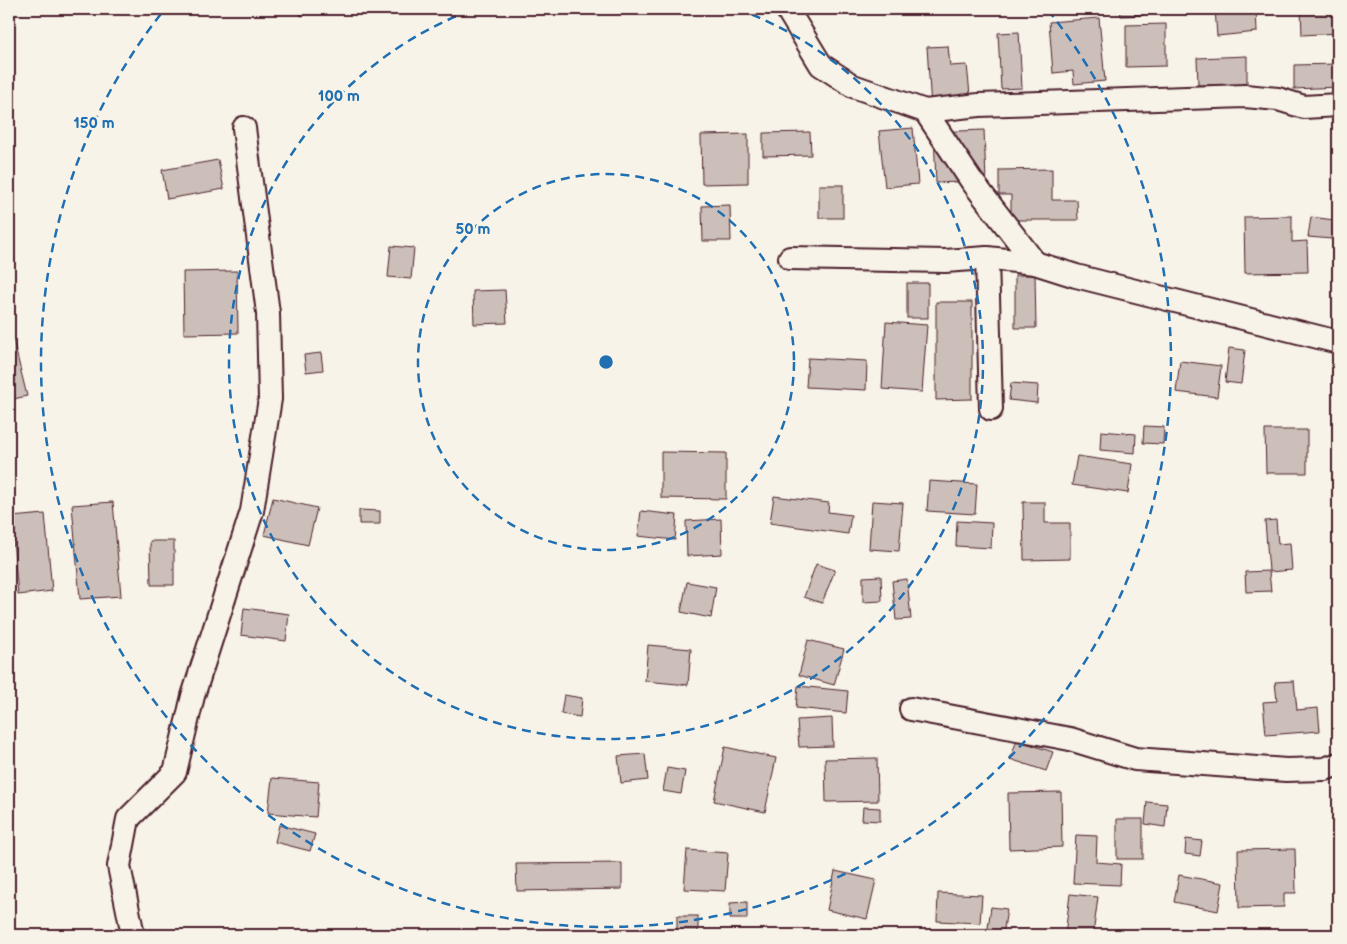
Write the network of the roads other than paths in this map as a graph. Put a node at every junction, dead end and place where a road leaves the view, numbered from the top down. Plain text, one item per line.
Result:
1 (786, 9) edge
2 (1338, 105) edge
3 (926, 111) junction
4 (244, 128) dead end
5 (790, 258) dead end
6 (987, 258) junction
7 (1035, 263) junction
8 (1338, 342) edge
9 (991, 409) dead end
10 (911, 709) dead end
11 (1338, 764) edge
12 (133, 935) edge

1 - 3 street
2 - 3 street
3 - 7 street
4 - 12 street
5 - 6 street
6 - 7 street
6 - 9 street
7 - 8 street
10 - 11 street

